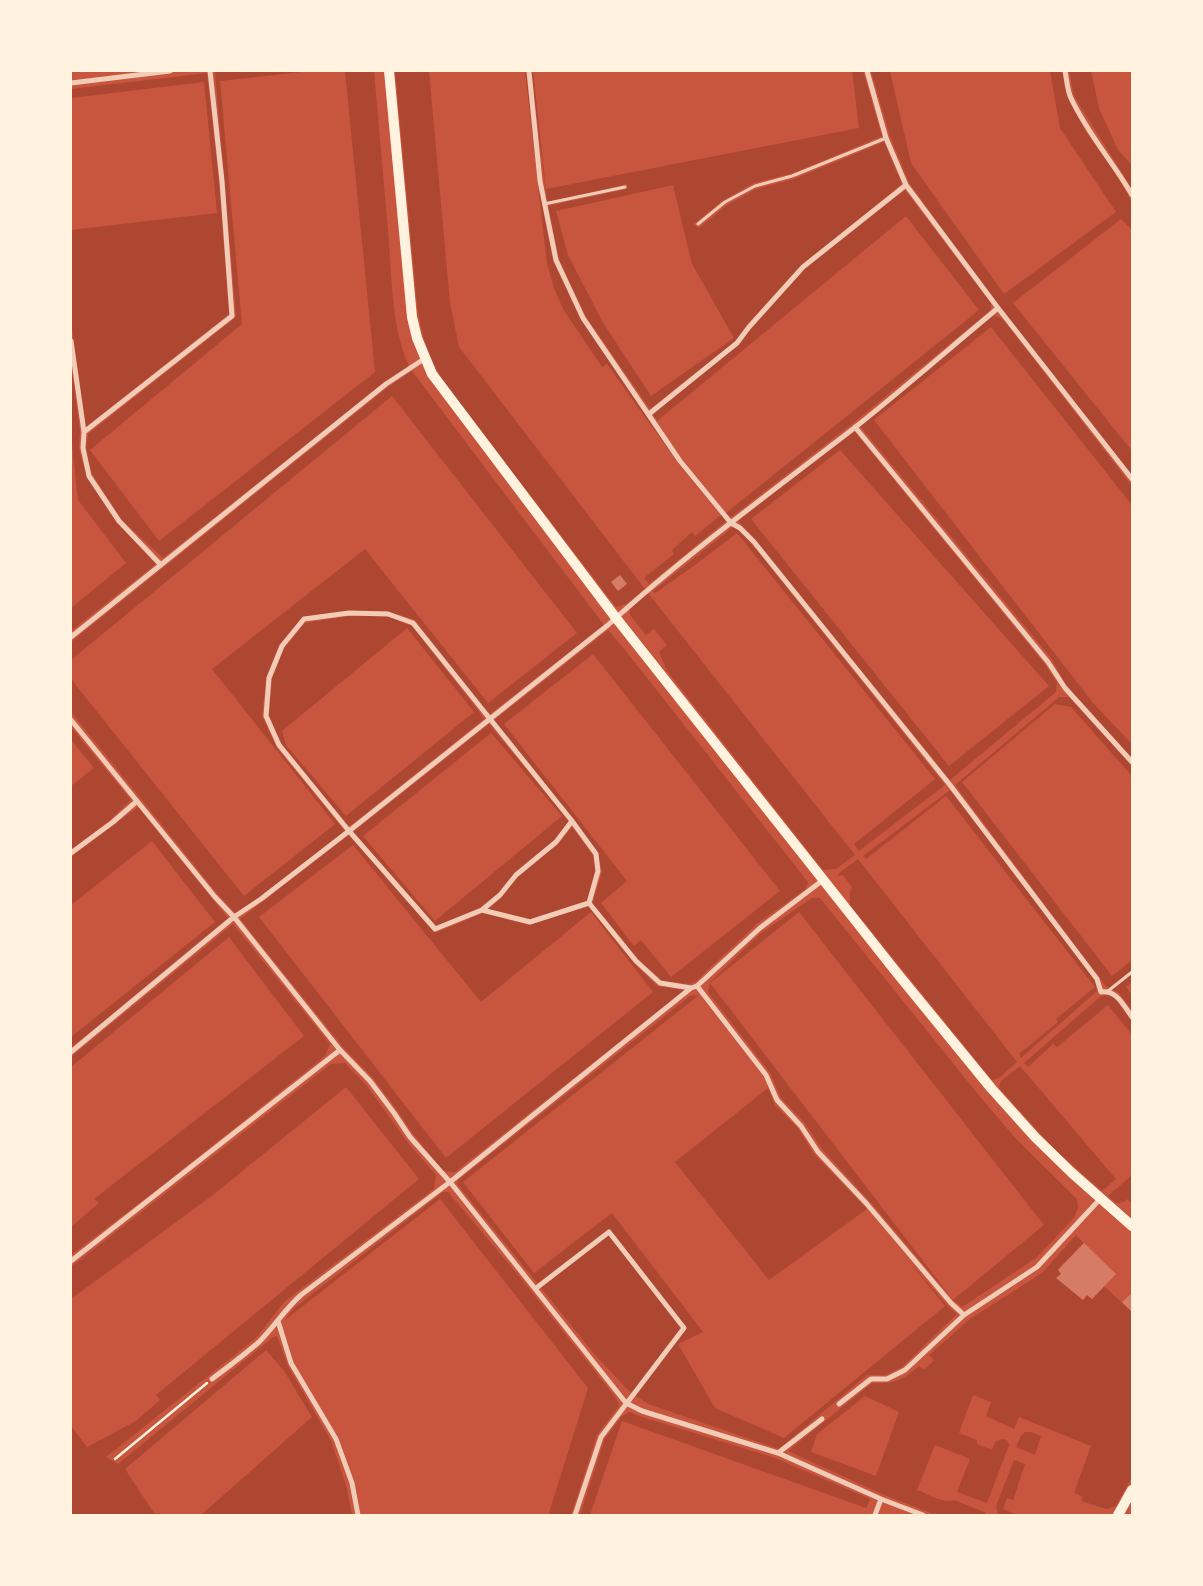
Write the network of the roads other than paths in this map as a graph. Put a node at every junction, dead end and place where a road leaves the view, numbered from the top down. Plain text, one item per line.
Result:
1 (170, 71) edge
2 (210, 71) edge
3 (389, 71) edge
4 (529, 71) edge
5 (867, 71) edge
6 (1065, 71) edge
7 (71, 83) edge
8 (886, 138) junction
9 (906, 185) junction
10 (626, 187) dead end
11 (1132, 195) edge
12 (544, 204) junction
13 (698, 224) dead end
14 (998, 308) junction
15 (71, 341) edge
16 (424, 359) junction
17 (649, 414) junction
18 (854, 427) junction
19 (84, 432) junction
20 (1132, 480) edge
21 (731, 523) junction
22 (161, 565) junction
23 (616, 618) junction
24 (71, 637) edge
25 (489, 719) junction
26 (71, 720) edge
27 (1132, 762) edge
28 (137, 801) junction
29 (572, 821) junction
30 (349, 831) junction
31 (71, 853) edge
32 (824, 880) junction
33 (589, 903) junction
34 (482, 910) junction
35 (234, 917) junction
36 (1132, 972) edge
37 (697, 986) junction
38 (691, 988) junction
39 (1108, 991) junction
40 (1132, 1017) edge
41 (340, 1050) junction
42 (71, 1052) edge
43 (450, 1182) junction
44 (1101, 1198) junction
45 (1132, 1226) edge
46 (71, 1261) edge
47 (535, 1289) junction
48 (964, 1315) junction
49 (278, 1321) junction
50 (212, 1379) road end
51 (626, 1403) junction
52 (839, 1404) dead end
53 (822, 1418) dead end
54 (778, 1454) junction
55 (1132, 1490) edge
56 (881, 1499) junction
57 (358, 1515) edge
58 (575, 1515) edge
59 (875, 1515) edge
60 (923, 1515) edge
61 (1118, 1515) edge

1 - 7 street
2 - 19 street
3 - 16 main road
4 - 12 street
5 - 8 street
6 - 11 street
8 - 9 street
8 - 13 lane
9 - 14 street
9 - 17 street
10 - 12 lane
12 - 17 street
14 - 18 street
14 - 20 street
15 - 19 street
16 - 22 street
16 - 23 main road
17 - 21 street
18 - 21 street
18 - 27 street
19 - 22 street
21 - 23 street
21 - 39 street
22 - 24 street
23 - 25 street
23 - 32 main road
25 - 29 street
25 - 30 street
25 - 30 street
26 - 28 street
28 - 31 street
28 - 35 street
29 - 33 street
29 - 34 street
30 - 34 street
30 - 35 street
32 - 37 street
32 - 44 main road
33 - 34 street
33 - 38 street
35 - 41 street
35 - 42 street
36 - 39 lane
37 - 38 street
37 - 48 street
38 - 43 street
39 - 40 street
41 - 43 street
41 - 46 street
43 - 47 street
43 - 49 street
44 - 45 main road
44 - 48 street
47 - 51 street
47 - 51 street
48 - 52 street
49 - 50 street
49 - 57 street
51 - 54 street
51 - 58 street
53 - 54 street
54 - 56 street
55 - 61 main road
56 - 59 street
56 - 60 street

